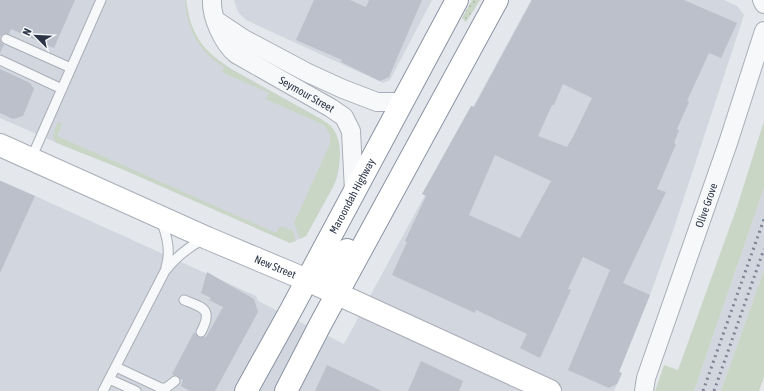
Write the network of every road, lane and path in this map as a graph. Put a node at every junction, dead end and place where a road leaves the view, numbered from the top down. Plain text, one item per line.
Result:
1 (101, 0) edge
2 (212, 0) edge
3 (457, 0) edge
4 (490, 0) edge
5 (496, 0) edge
6 (762, 0) edge
7 (764, 4) edge
8 (216, 21) junction
9 (764, 31) edge
10 (6, 39) dead end
11 (0, 60) edge
12 (71, 68) junction
13 (62, 89) junction
14 (402, 102) junction
15 (0, 145) edge
16 (31, 159) junction
17 (354, 191) junction
18 (160, 217) junction
19 (207, 238) junction
20 (165, 271) junction
21 (307, 280) junction
22 (337, 294) junction
23 (184, 300) dead end
24 (201, 332) dead end
25 (116, 367) junction
26 (109, 379) junction
27 (642, 387) edge
28 (103, 391) edge
29 (136, 391) edge
30 (168, 391) edge
31 (246, 391) edge
32 (286, 391) edge
33 (550, 391) edge

1 - 12 lane
2 - 8 street, Seymour Street
3 - 14 main road, Maroondah Highway
4 - 21 main road
5 - 22 main road
6 - 7 street
8 - 14 street, Seymour Street
8 - 17 street, Seymour Street
9 - 27 street, Olive Grove
10 - 12 lane
11 - 13 lane
12 - 13 lane
13 - 16 lane
14 - 17 main road, Maroondah Highway
15 - 16 main road, New Street
16 - 18 main road, New Street
17 - 21 main road, Maroondah Highway
18 - 19 main road, New Street
18 - 20 lane
19 - 20 lane
19 - 21 main road, New Street
20 - 25 lane
21 - 22 main road, New Street
21 - 31 main road, Maroondah Highway
22 - 32 main road
22 - 33 main road, New Street
23 - 24 lane
25 - 26 lane
25 - 30 lane
26 - 28 lane
26 - 29 lane

